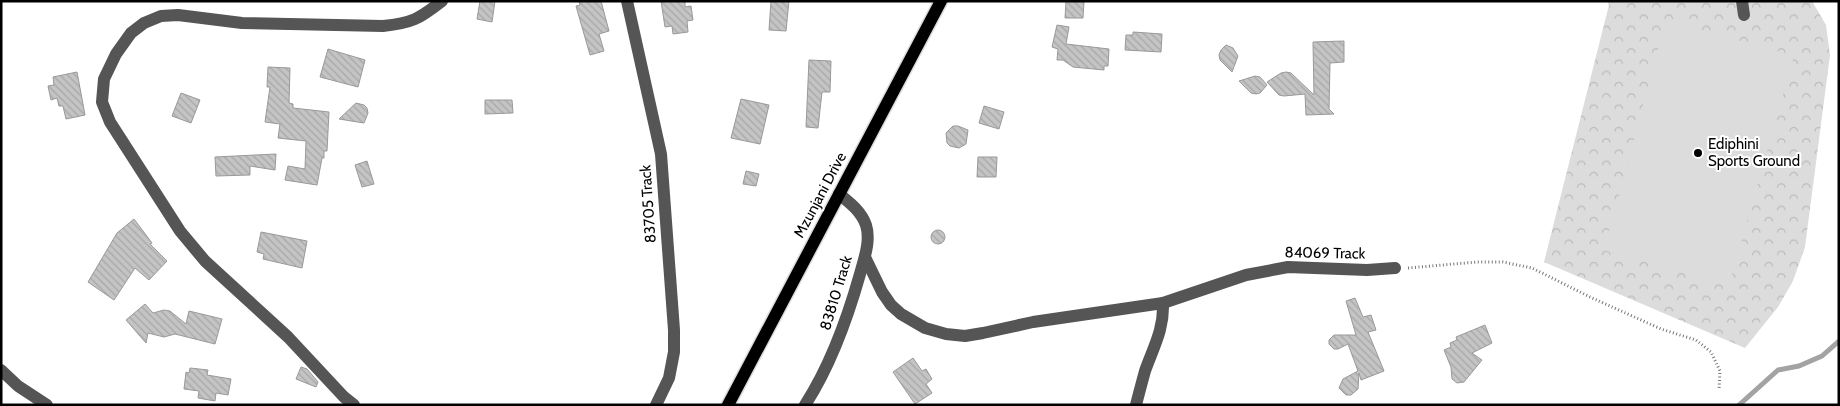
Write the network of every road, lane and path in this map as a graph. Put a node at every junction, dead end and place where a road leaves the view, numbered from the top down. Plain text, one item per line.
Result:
1 (442, 1) edge
2 (627, 1) edge
3 (941, 1) edge
4 (1742, 1) edge
5 (1744, 14) dead end
6 (839, 194) junction
7 (864, 256) junction
8 (1395, 268) joint
9 (1163, 303) junction
10 (1, 370) edge
11 (1720, 389) dead end
12 (47, 405) edge
13 (354, 405) edge
14 (656, 405) edge
15 (728, 405) edge
16 (805, 405) edge
17 (1136, 405) edge

1 - 13 street
2 - 14 street, 83705 Track
3 - 6 main road, Mzunjani Drive
4 - 5 street
6 - 7 street, 83810 Track
6 - 15 main road, Mzunjani Drive
7 - 9 street, 84069 Track
7 - 16 street, 83810 Track
8 - 9 street, 84069 Track
8 - 11 path
9 - 17 street
10 - 12 street

